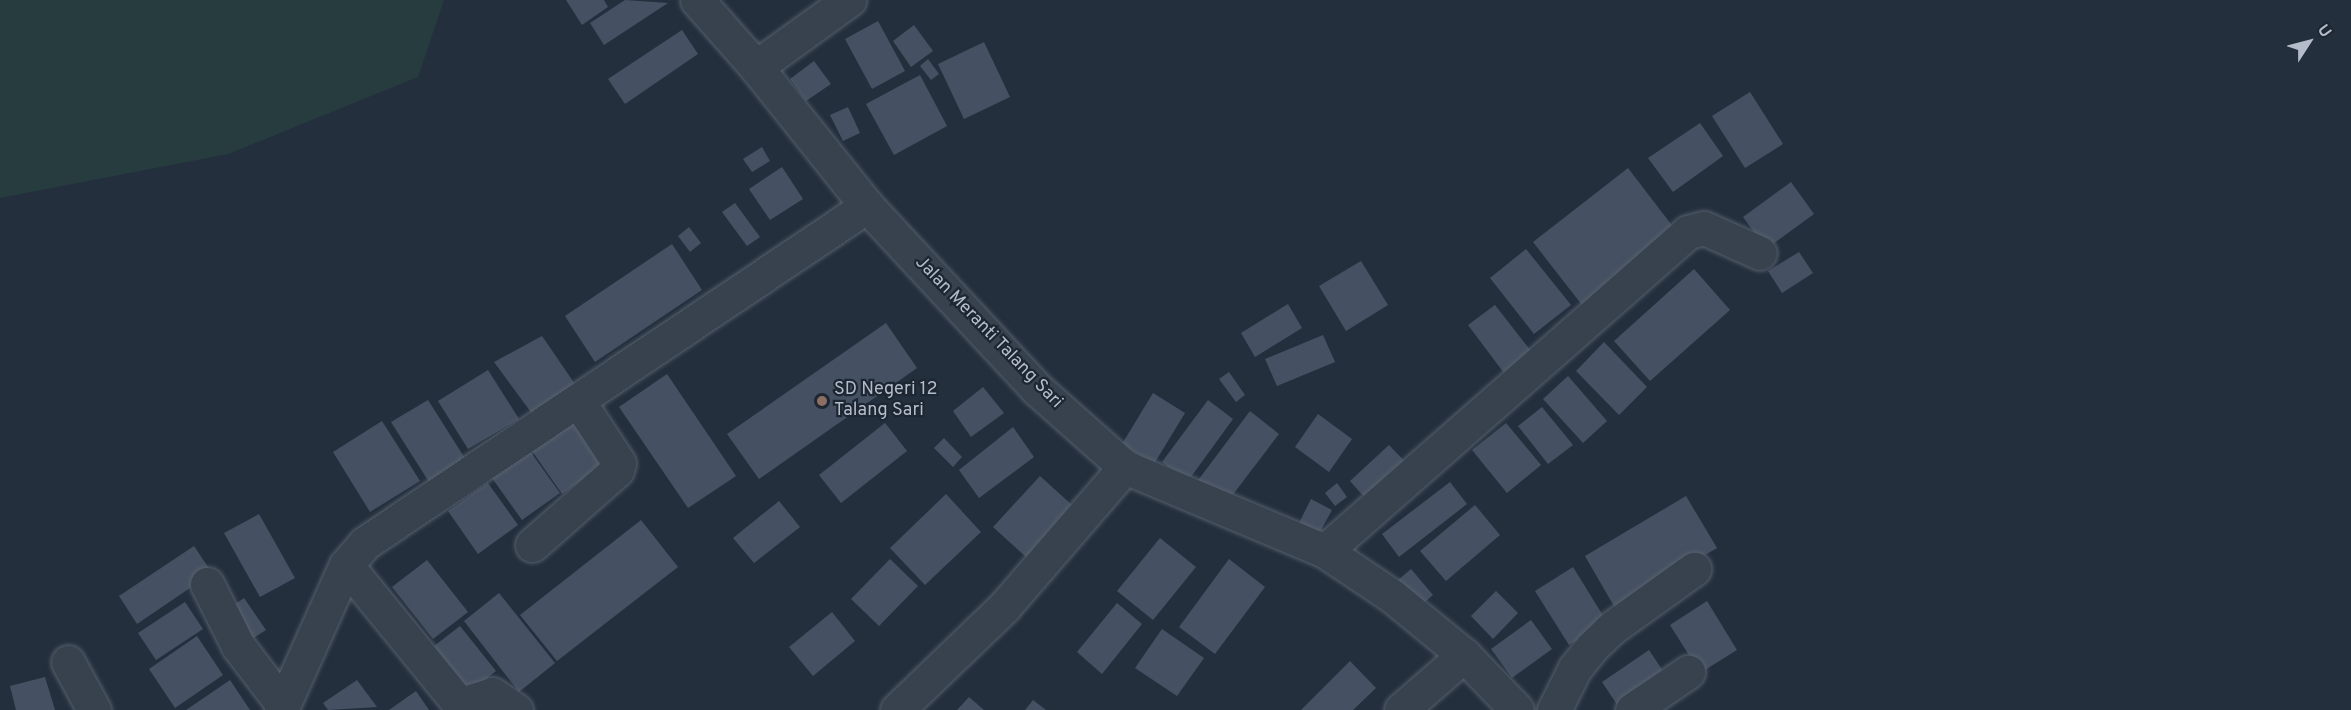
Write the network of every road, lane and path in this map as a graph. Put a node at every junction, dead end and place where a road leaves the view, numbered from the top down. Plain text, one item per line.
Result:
1 (697, 0) edge
2 (849, 0) edge
3 (756, 67) junction
4 (867, 206) junction
5 (1760, 253) dead end
6 (579, 402) junction
7 (1125, 467) junction
8 (532, 545) dead end
9 (1325, 551) junction
10 (346, 565) junction
11 (1694, 569) dead end
12 (207, 584) dead end
13 (1464, 655) junction
14 (68, 662) dead end
15 (1688, 672) dead end
16 (282, 708) edge
17 (94, 710) edge
18 (516, 710) edge
19 (897, 710) edge
20 (1401, 710) edge
21 (1517, 710) edge
22 (1554, 710) edge
23 (1632, 710) edge

1 - 3 street, Jalan Meranti Talang Sari
2 - 3 street
3 - 4 street, Jalan Meranti Talang Sari
4 - 6 street
4 - 7 street, Jalan Meranti Talang Sari
5 - 9 street
6 - 8 street
6 - 10 street
7 - 9 street, Jalan Meranti Talang Sari
7 - 19 street
9 - 13 street, Jalan Meranti Talang Sari
10 - 16 street
10 - 18 street
11 - 22 street
12 - 16 street
13 - 20 street
13 - 21 street, Jalan Meranti Talang Sari
14 - 17 street
15 - 23 street

